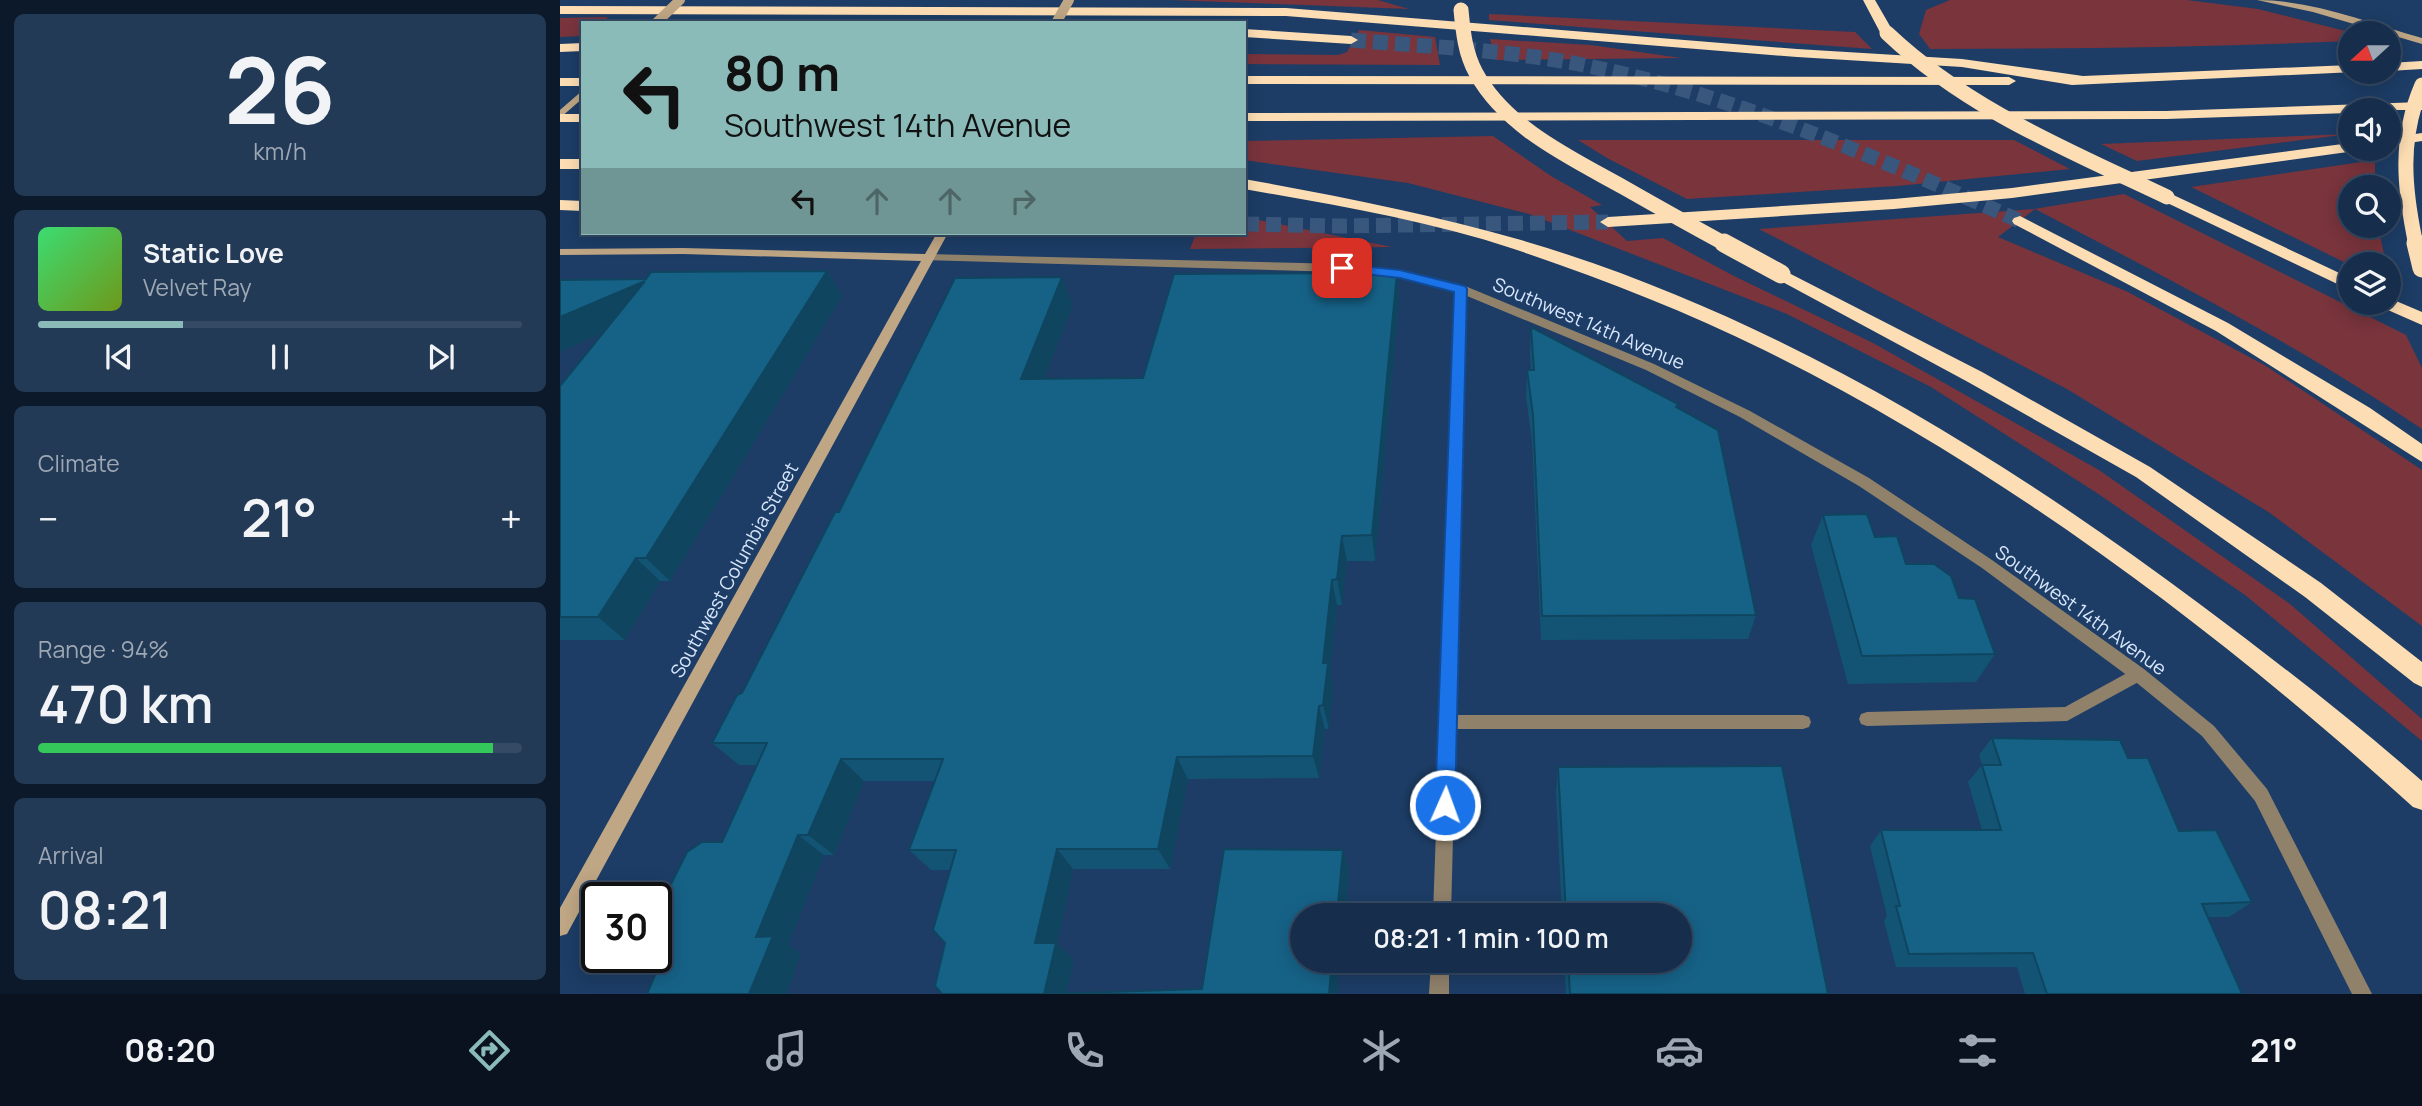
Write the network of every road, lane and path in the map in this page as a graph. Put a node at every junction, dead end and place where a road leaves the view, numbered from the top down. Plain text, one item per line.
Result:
1 (680, 0) edge
2 (1069, 0) edge
3 (1869, 0) edge
4 (2261, 0) edge
5 (1461, 5) edge
6 (560, 10) edge
7 (658, 21) edge
8 (1057, 21) edge
9 (1246, 33) edge
10 (1351, 40) tunnel mouth
11 (2422, 41) edge
12 (581, 47) edge
13 (560, 48) edge
14 (2422, 65) edge
15 (2401, 66) edge
16 (2338, 70) edge
17 (1246, 80) edge
18 (2087, 81) junction
19 (560, 82) edge
20 (581, 82) edge
21 (2422, 86) edge
22 (581, 95) edge
23 (2422, 106) edge
24 (560, 116) edge
25 (1246, 117) edge
26 (581, 118) edge
27 (2422, 137) edge
28 (2401, 140) edge
29 (2338, 150) edge
30 (560, 164) edge
31 (581, 164) edge
32 (1246, 184) edge
33 (560, 205) edge
34 (581, 206) edge
35 (2020, 221) tunnel mouth
36 (1608, 222) tunnel mouth
37 (939, 238) edge
38 (560, 252) edge
39 (927, 258) junction
40 (2422, 268) edge
41 (2338, 279) edge
42 (1461, 289) junction
43 (2401, 309) edge
44 (2422, 319) edge
45 (2422, 454) edge
46 (2138, 674) junction
47 (2422, 676) edge
48 (1867, 719) dead end
49 (1447, 722) junction
50 (1802, 722) dead end
51 (2422, 798) edge
52 (1442, 903) edge
53 (560, 927) edge
54 (1440, 973) edge
55 (1439, 994) edge
56 (2362, 994) edge

1 - 7 main road, bridge
2 - 8 main road, bridge
3 - 41 highway, bridge
4 - 11 main road
5 - 47 highway, bridge
6 - 18 highway
9 - 10 highway
12 - 13 highway
14 - 15 highway
16 - 18 highway
17 - 18 highway
19 - 20 highway
21 - 40 highway, bridge
22 - 24 main road
23 - 25 highway
24 - 26 highway
27 - 28 highway
29 - 36 highway
30 - 31 highway
32 - 51 highway
33 - 34 highway
35 - 45 highway
37 - 39 main road, Southwest Columbia Street
38 - 39 main road, Southwest 14th Avenue
39 - 42 street, Southwest 14th Avenue
39 - 53 main road, Southwest Columbia Street
42 - 46 street, Southwest 14th Avenue
42 - 49 street
43 - 44 highway
46 - 48 street
46 - 56 street, Southwest 14th Avenue
49 - 50 street
49 - 52 street
54 - 55 street

